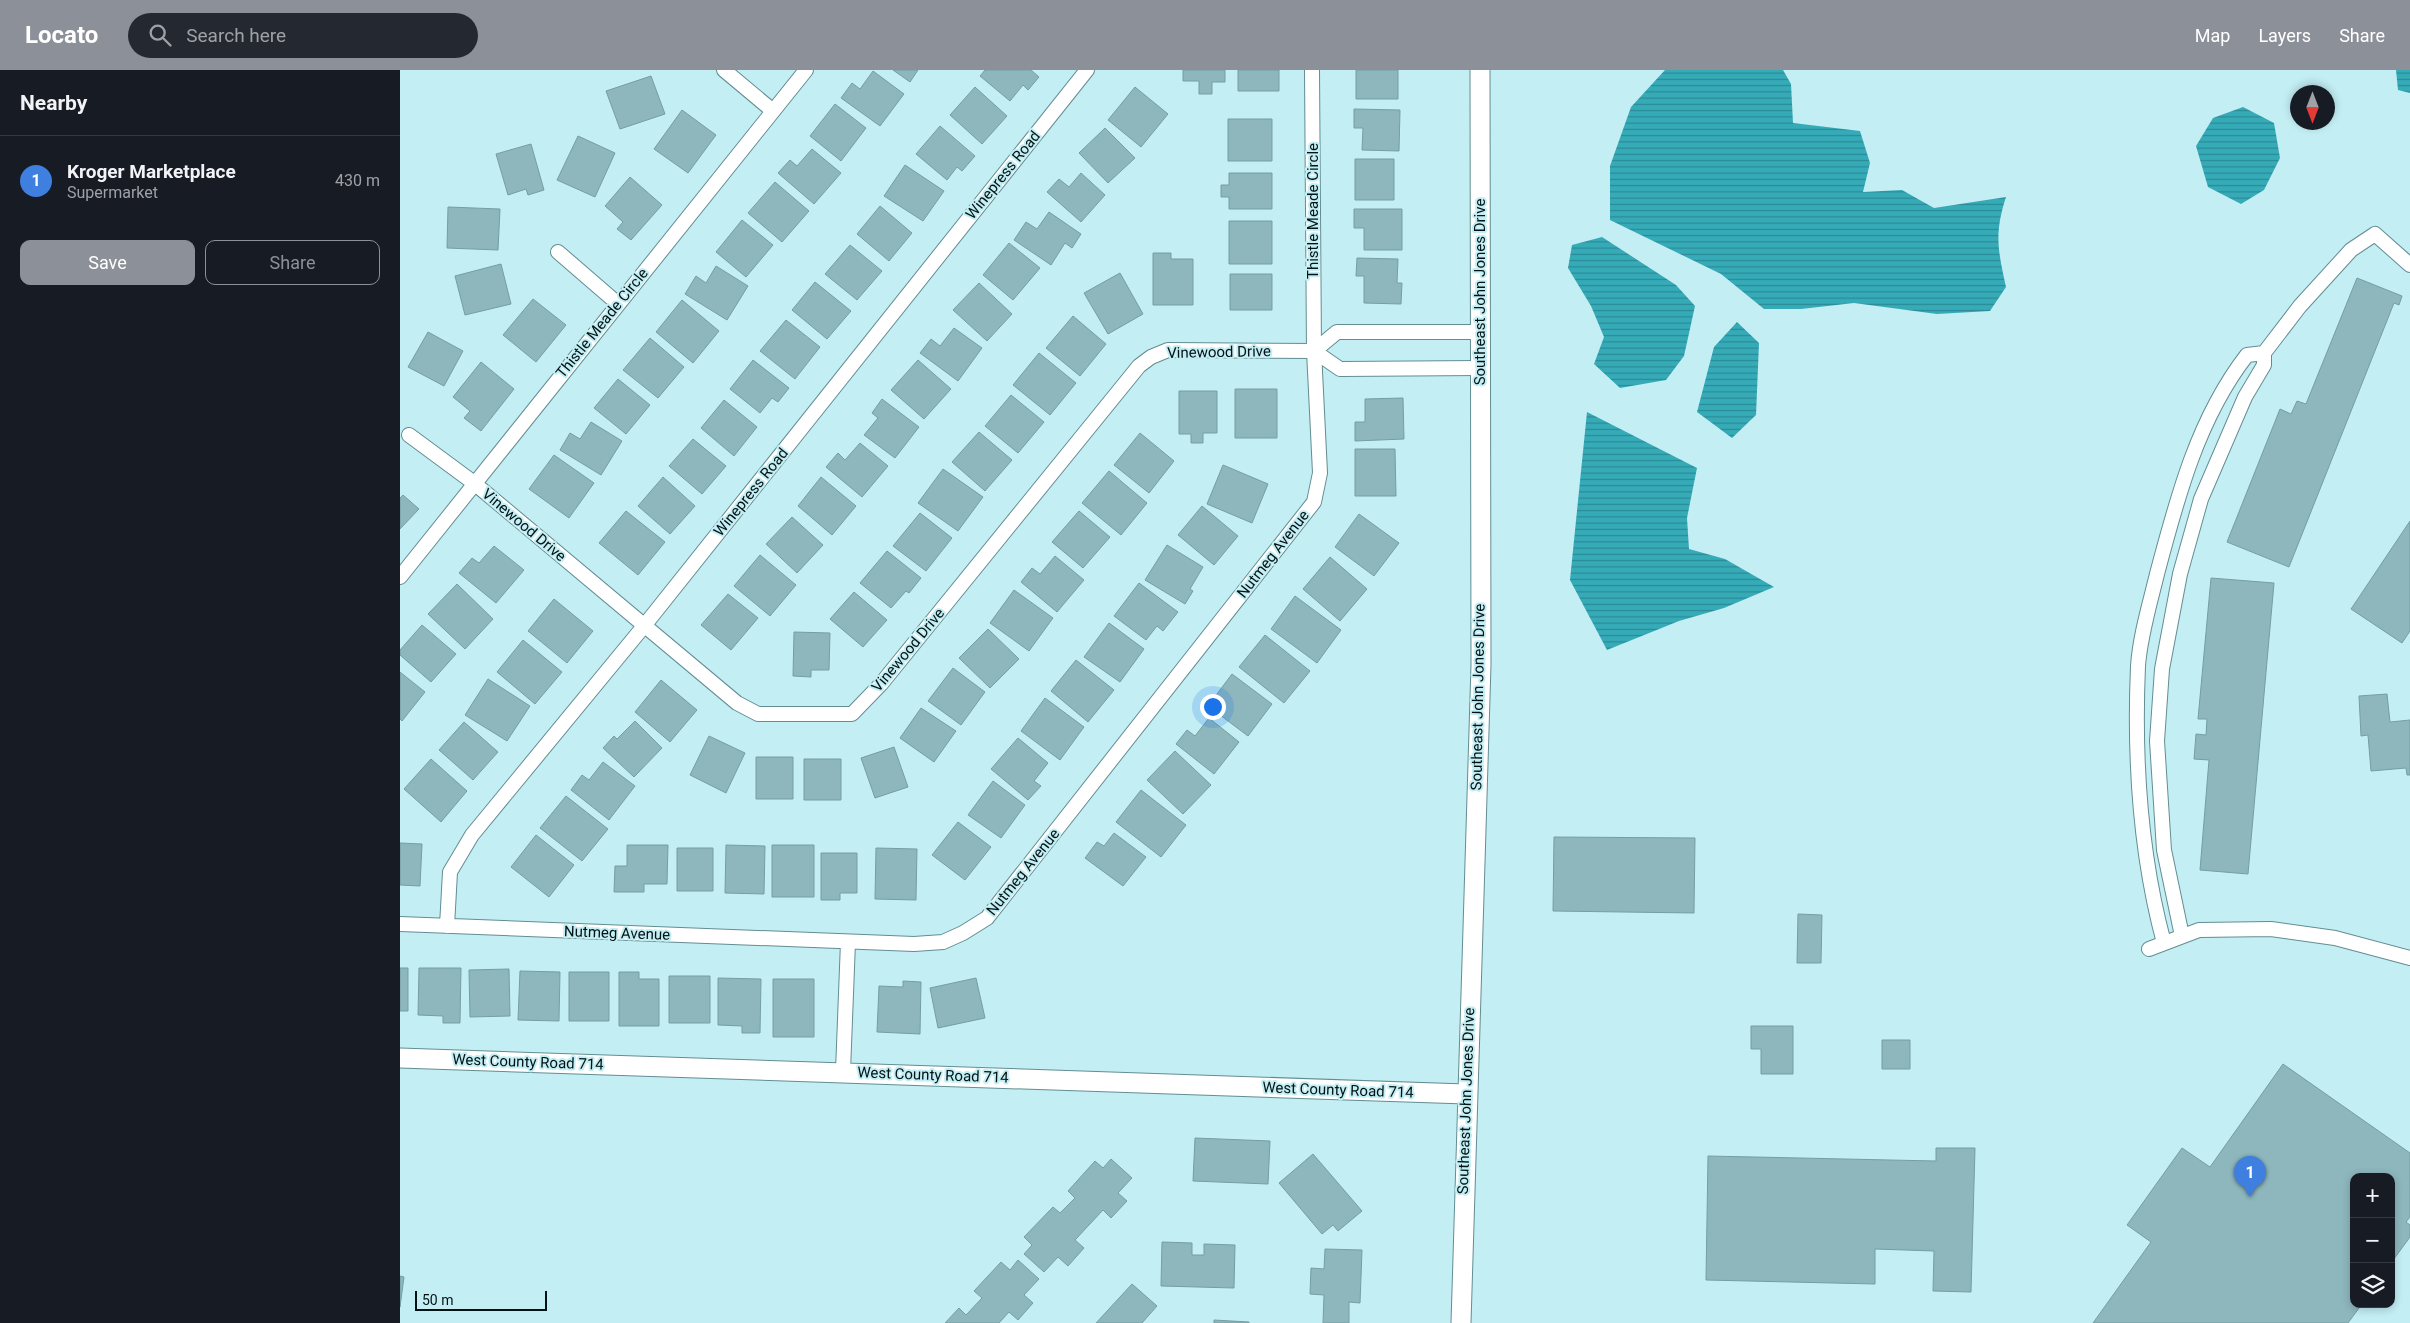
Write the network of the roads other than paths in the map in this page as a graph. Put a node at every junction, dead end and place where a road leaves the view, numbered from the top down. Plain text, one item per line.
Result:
1 (724, 70) edge
2 (806, 70) edge
3 (1087, 70) edge
4 (1312, 70) edge
5 (1480, 70) edge
6 (773, 111) junction
7 (558, 252) dead end
8 (2410, 264) edge
9 (617, 303) junction
10 (1480, 332) junction
11 (1314, 351) junction
12 (2264, 353) junction
13 (1480, 368) junction
14 (409, 435) dead end
15 (474, 483) junction
16 (400, 577) edge
17 (644, 626) junction
18 (400, 924) edge
19 (447, 926) junction
20 (2182, 936) junction
21 (848, 942) junction
22 (2164, 943) junction
23 (2148, 949) dead end
24 (2410, 958) edge
25 (400, 1058) edge
26 (843, 1071) junction
27 (1466, 1094) junction
28 (1461, 1323) edge

1 - 6 street
2 - 6 street, Thistle Meade Circle
3 - 17 street, Winepress Road
4 - 11 street, Thistle Meade Circle
5 - 10 main road, Southeast John Jones Drive
6 - 9 street, Thistle Meade Circle
7 - 9 street
8 - 12 street
9 - 15 street, Thistle Meade Circle
10 - 11 street
10 - 13 main road, Southeast John Jones Drive
11 - 13 street
11 - 17 street, Vinewood Drive
11 - 21 street, Nutmeg Avenue
12 - 20 street
12 - 22 street
13 - 27 main road, Southeast John Jones Drive
14 - 15 street, Vinewood Drive
15 - 16 street, Thistle Meade Circle
15 - 17 street, Vinewood Drive
17 - 19 street, Winepress Road
18 - 19 street, Nutmeg Avenue
19 - 21 street, Nutmeg Avenue
20 - 22 street
20 - 24 street
21 - 26 street
22 - 23 street
25 - 26 main road, West County Road 714
26 - 27 main road, West County Road 714
27 - 28 main road, Southeast John Jones Drive

